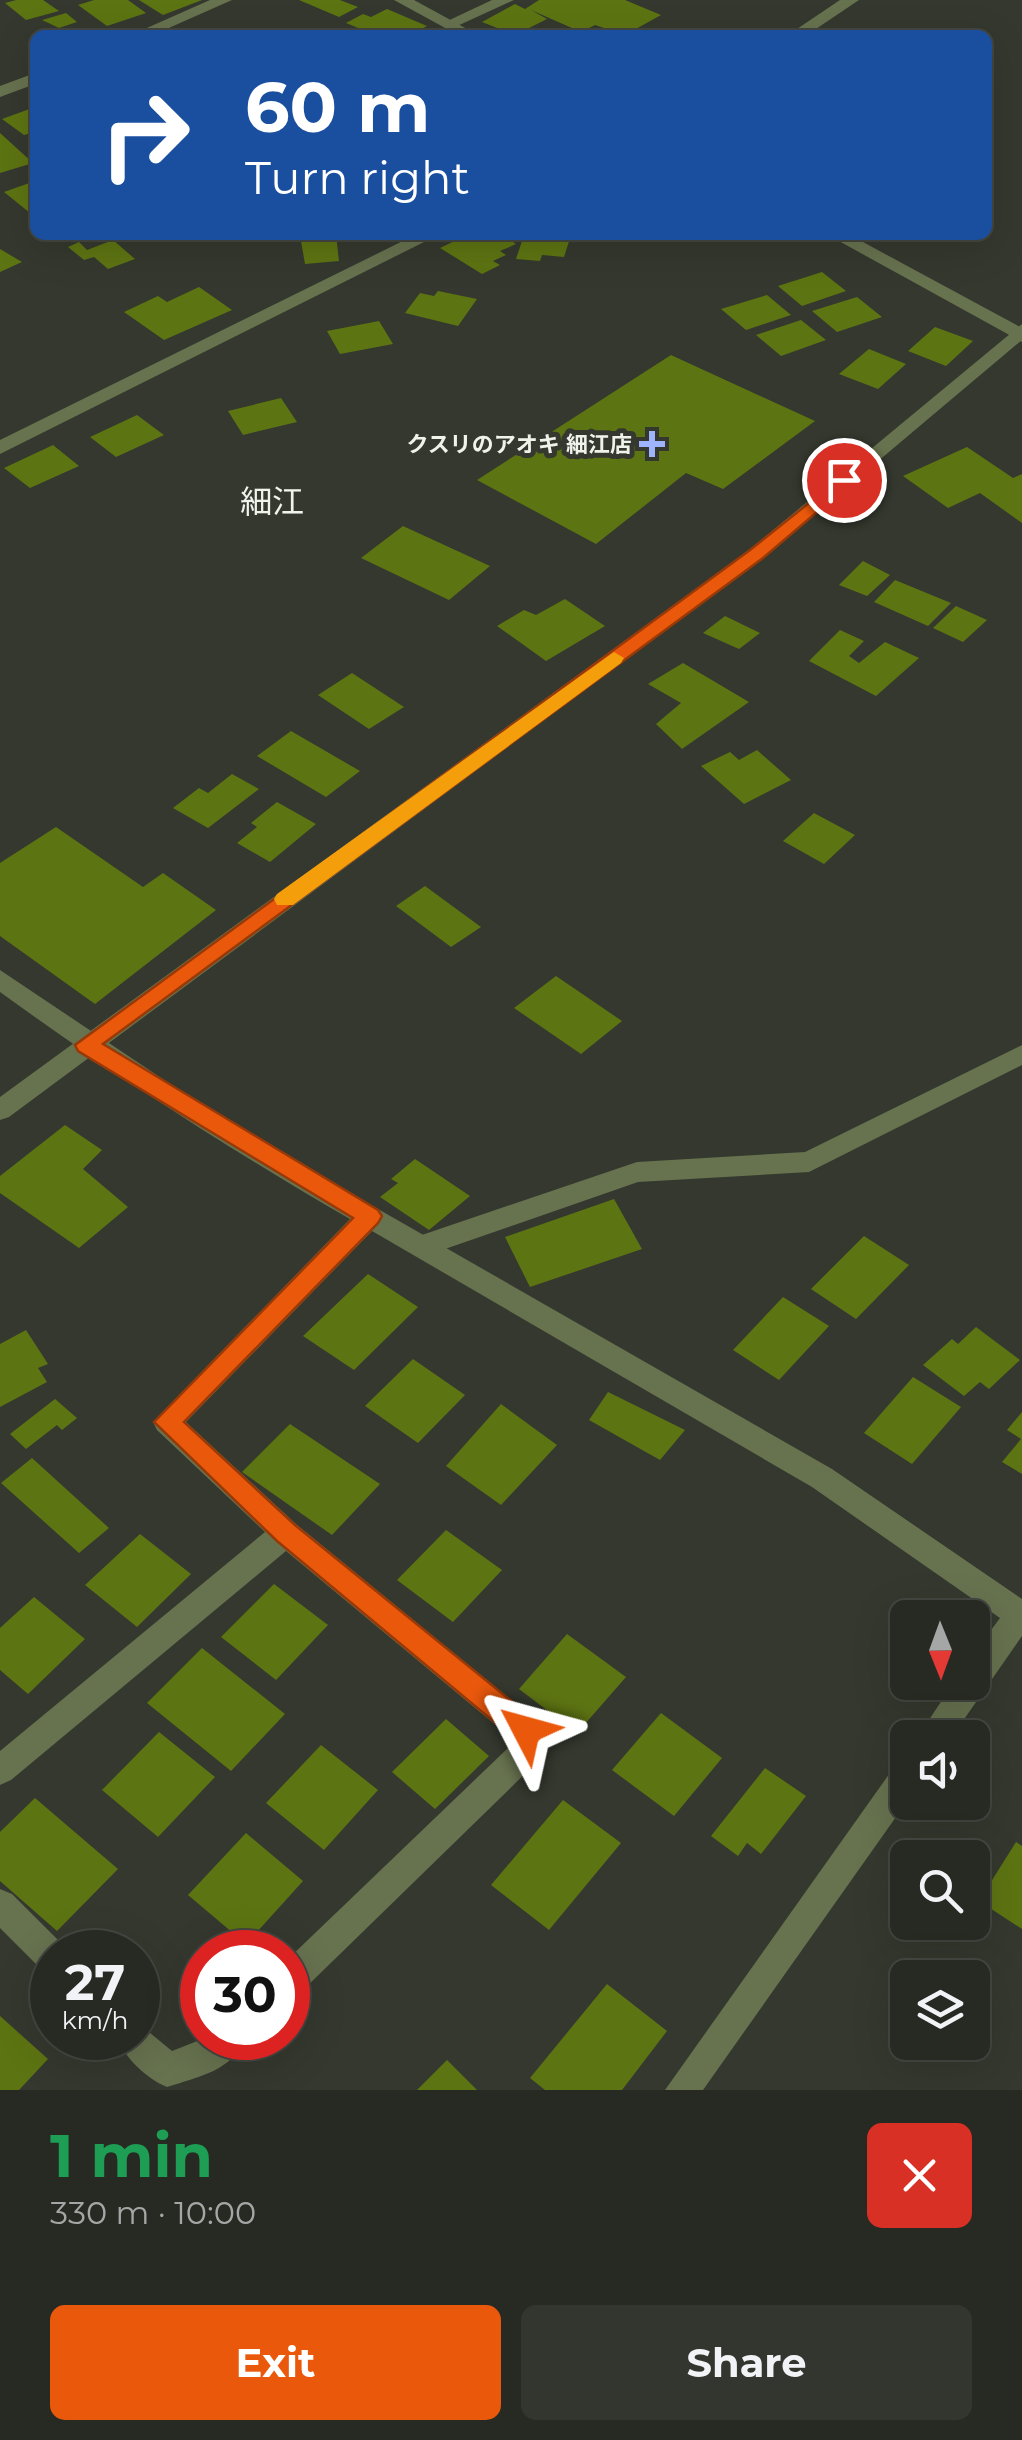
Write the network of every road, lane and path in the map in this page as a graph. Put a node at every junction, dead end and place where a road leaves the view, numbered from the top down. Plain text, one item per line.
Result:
1 (224, 0) edge
2 (402, 0) edge
3 (506, 0) edge
4 (850, 0) edge
5 (449, 24) junction
6 (151, 30) edge
7 (460, 30) edge
8 (804, 30) edge
9 (30, 80) edge
10 (0, 92) edge
11 (419, 240) edge
12 (846, 240) edge
13 (1021, 333) edge
14 (0, 448) edge
15 (0, 978) edge
16 (86, 1045) junction
17 (1022, 1054) edge
18 (0, 1110) edge
19 (370, 1216) junction
20 (422, 1246) junction
21 (286, 1533) junction
22 (1021, 1614) edge
23 (990, 1657) edge
24 (0, 1770) edge
25 (890, 1797) edge
26 (0, 1905) edge
27 (30, 1935) edge
28 (310, 1960) edge
29 (157, 2060) edge
30 (196, 2060) edge
31 (682, 2090) edge

1 - 6 street
2 - 5 street
3 - 5 street
4 - 8 street
5 - 7 street
9 - 10 street
11 - 14 street
12 - 13 street
13 - 16 street
15 - 16 street
16 - 18 street
16 - 19 street
17 - 20 street
19 - 20 street
19 - 21 street
20 - 22 street
21 - 24 street
21 - 28 street
22 - 23 street
25 - 31 street
26 - 27 street
29 - 30 street

